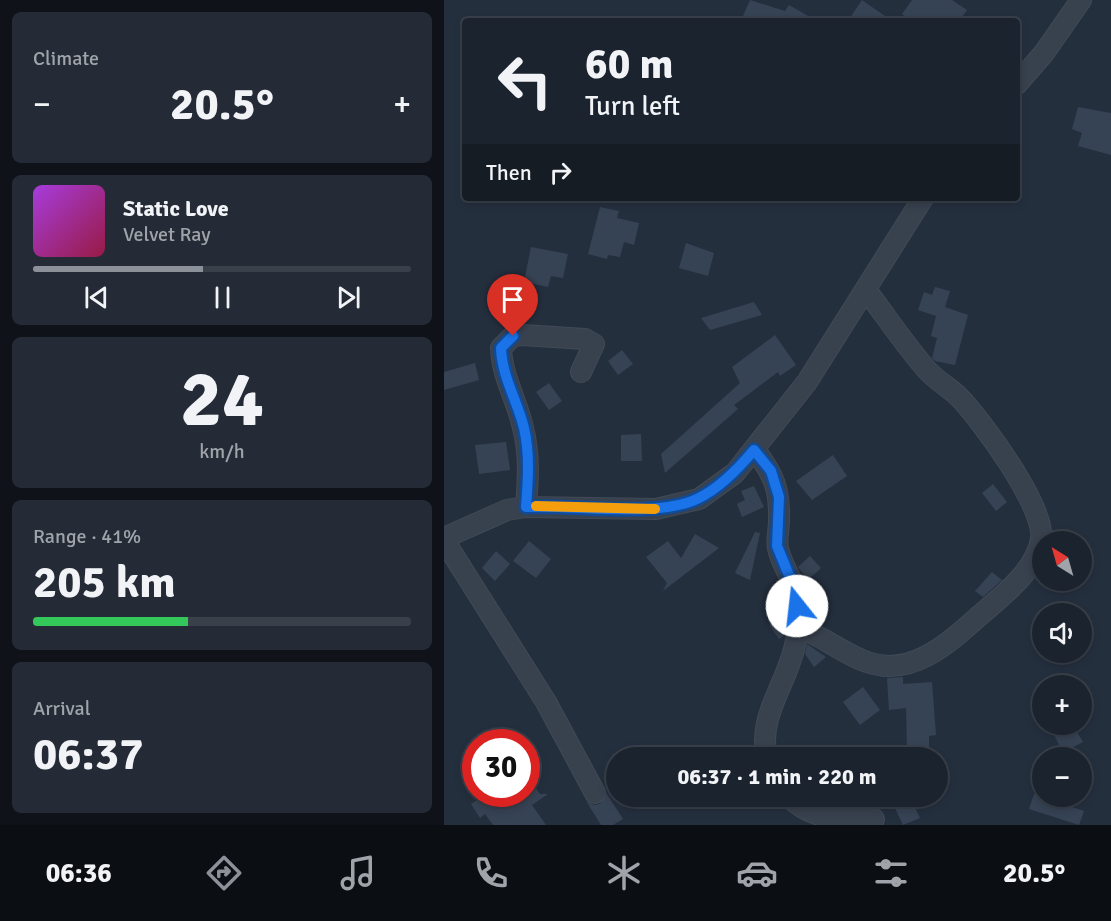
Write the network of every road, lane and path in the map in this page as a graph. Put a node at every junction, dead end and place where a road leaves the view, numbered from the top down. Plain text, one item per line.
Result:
1 (1081, 0) edge
2 (1020, 81) edge
3 (922, 201) edge
4 (866, 290) junction
5 (581, 372) dead end
6 (754, 450) junction
7 (526, 507) junction
8 (444, 539) edge
9 (798, 627) junction
10 (764, 747) edge
11 (595, 793) dead end
12 (799, 807) edge
13 (874, 819) dead end

1 - 2 street
3 - 4 street
4 - 6 street
4 - 9 street
5 - 7 street
6 - 7 street
6 - 9 street
7 - 8 street
8 - 11 street
9 - 10 street
12 - 13 street

